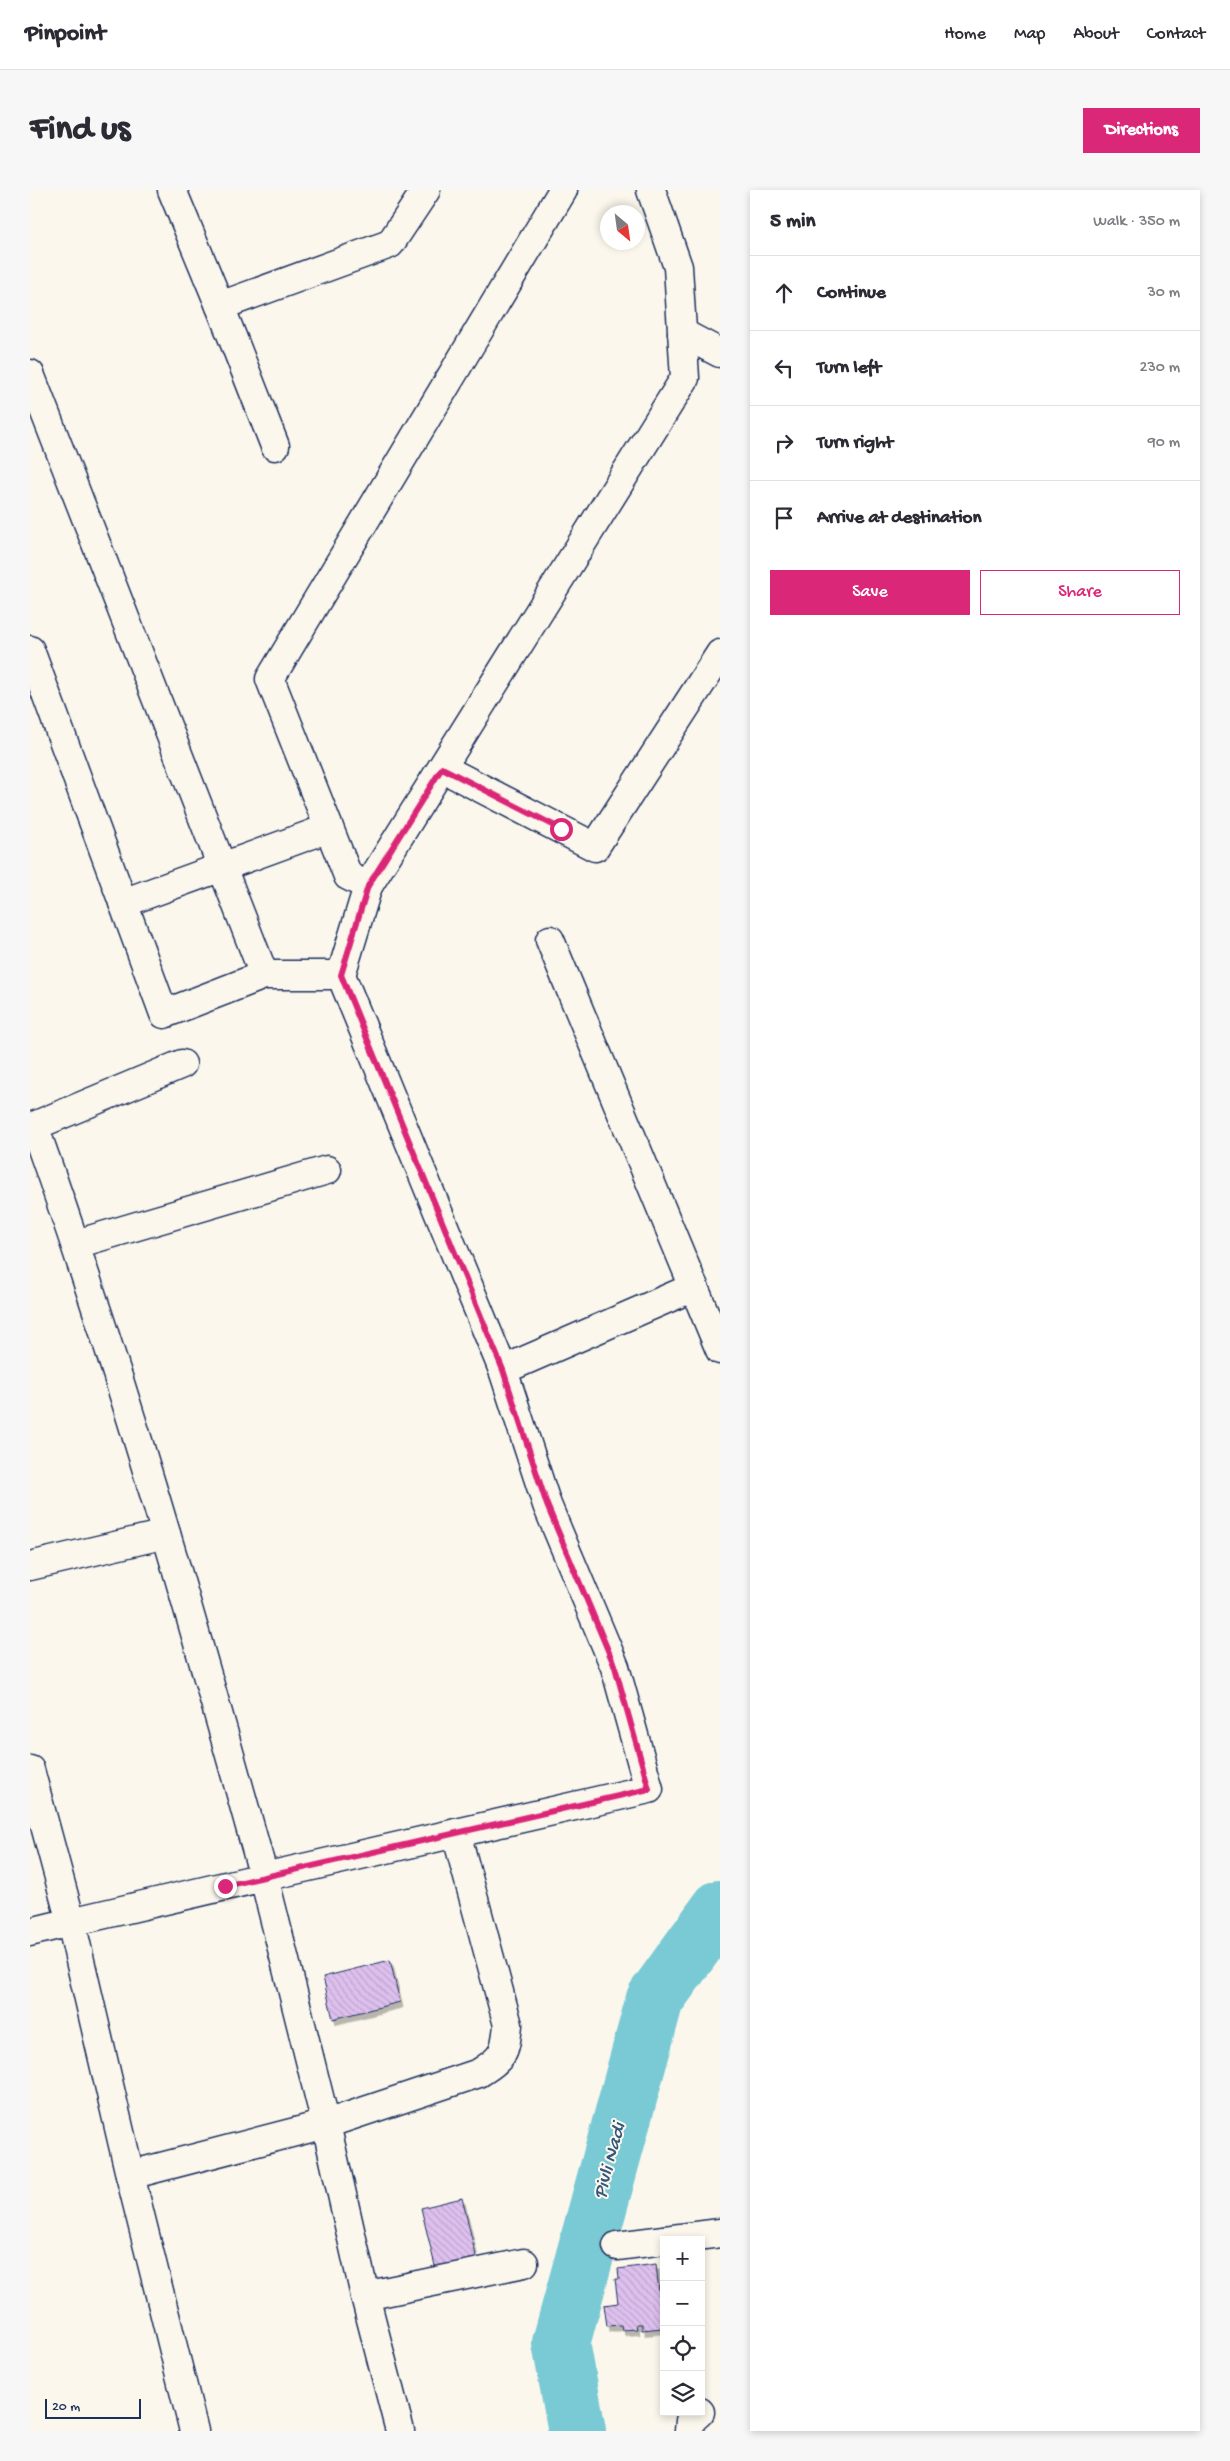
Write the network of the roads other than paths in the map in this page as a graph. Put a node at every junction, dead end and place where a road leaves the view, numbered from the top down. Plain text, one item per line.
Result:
1 (172, 190) edge
2 (426, 190) edge
3 (563, 190) edge
4 (651, 190) edge
5 (220, 306) junction
6 (682, 332) junction
7 (719, 353) edge
8 (30, 374) edge
9 (685, 378) junction
10 (275, 446) dead end
11 (30, 650) edge
12 (720, 654) edge
13 (442, 768) junction
14 (329, 828) junction
15 (222, 866) junction
16 (368, 886) junction
17 (123, 903) junction
18 (550, 940) dead end
19 (264, 975) junction
20 (341, 975) junction
21 (182, 1064) dead end
22 (32, 1126) edge
23 (327, 1170) dead end
24 (76, 1244) junction
25 (694, 1287) junction
26 (720, 1350) edge
27 (503, 1370) junction
28 (166, 1534) junction
29 (30, 1566) edge
30 (30, 1770) edge
31 (456, 1833) junction
32 (264, 1877) junction
33 (71, 1922) junction
34 (30, 1932) edge
35 (326, 2124) junction
36 (130, 2175) junction
37 (720, 2233) edge
38 (696, 2236) edge
39 (660, 2241) edge
40 (617, 2246) dead end
41 (524, 2263) dead end
42 (364, 2296) junction
43 (720, 2400) edge
44 (705, 2408) edge
45 (696, 2416) edge
46 (194, 2431) edge
47 (400, 2431) edge
48 (689, 2431) edge

1 - 5 street
2 - 5 street
3 - 14 street
4 - 6 street
5 - 10 street
6 - 7 street
6 - 9 street
7 - 9 street
8 - 15 street
9 - 13 street
11 - 17 street
12 - 13 street
13 - 16 street
14 - 15 street
14 - 16 street
15 - 17 street
15 - 19 street
16 - 20 street
17 - 19 street
18 - 25 street
19 - 20 street
20 - 27 street
21 - 22 street
22 - 24 street
23 - 24 street
24 - 28 street
25 - 26 street
25 - 27 street
27 - 31 street
28 - 29 street
28 - 32 street
30 - 33 street
31 - 32 street
31 - 35 street
32 - 33 street
32 - 35 street
33 - 34 street
33 - 36 street
35 - 36 street
35 - 42 street
36 - 46 street
37 - 38 street
39 - 40 street
41 - 42 street
42 - 47 street
43 - 44 street
45 - 48 street

